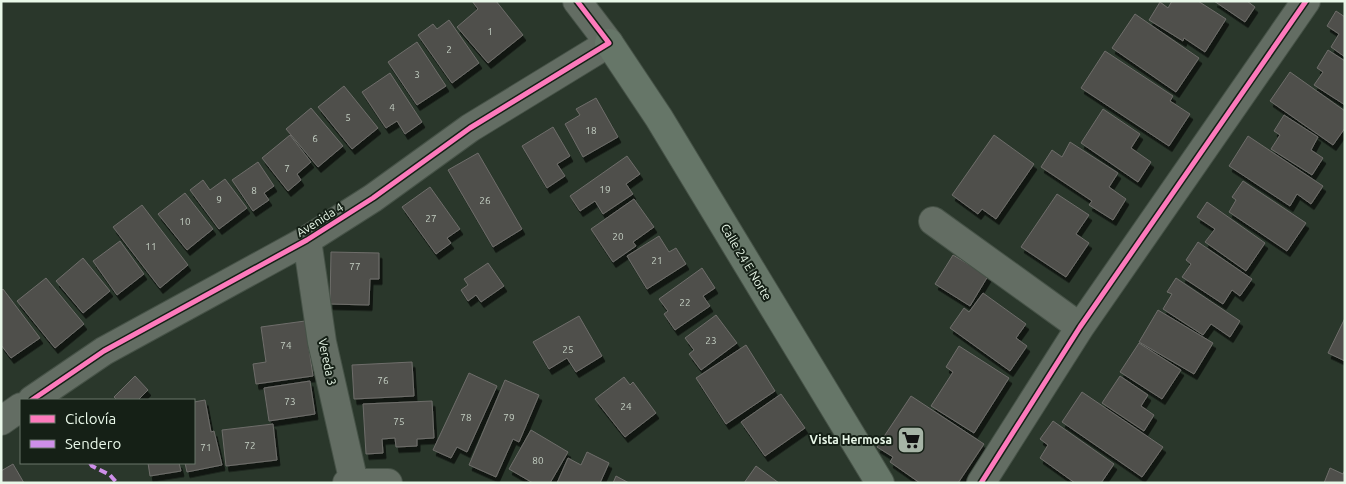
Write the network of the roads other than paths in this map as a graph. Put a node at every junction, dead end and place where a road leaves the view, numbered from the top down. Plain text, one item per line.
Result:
1 (577, 1) edge
2 (1306, 1) edge
3 (609, 43) junction
4 (933, 221) dead end
5 (307, 240) junction
6 (1080, 327) junction
7 (33, 399) edge
8 (20, 409) edge
9 (1, 421) edge
10 (352, 482) edge
11 (388, 483) edge
12 (880, 483) edge
13 (981, 483) edge

1 - 3 street
2 - 6 street
3 - 5 street, Avenida 4
3 - 12 main road, Calle 24 E Norte
4 - 6 street
5 - 7 street, Avenida 4
5 - 10 street, Vereda 3
6 - 13 street
8 - 9 street
10 - 11 street

